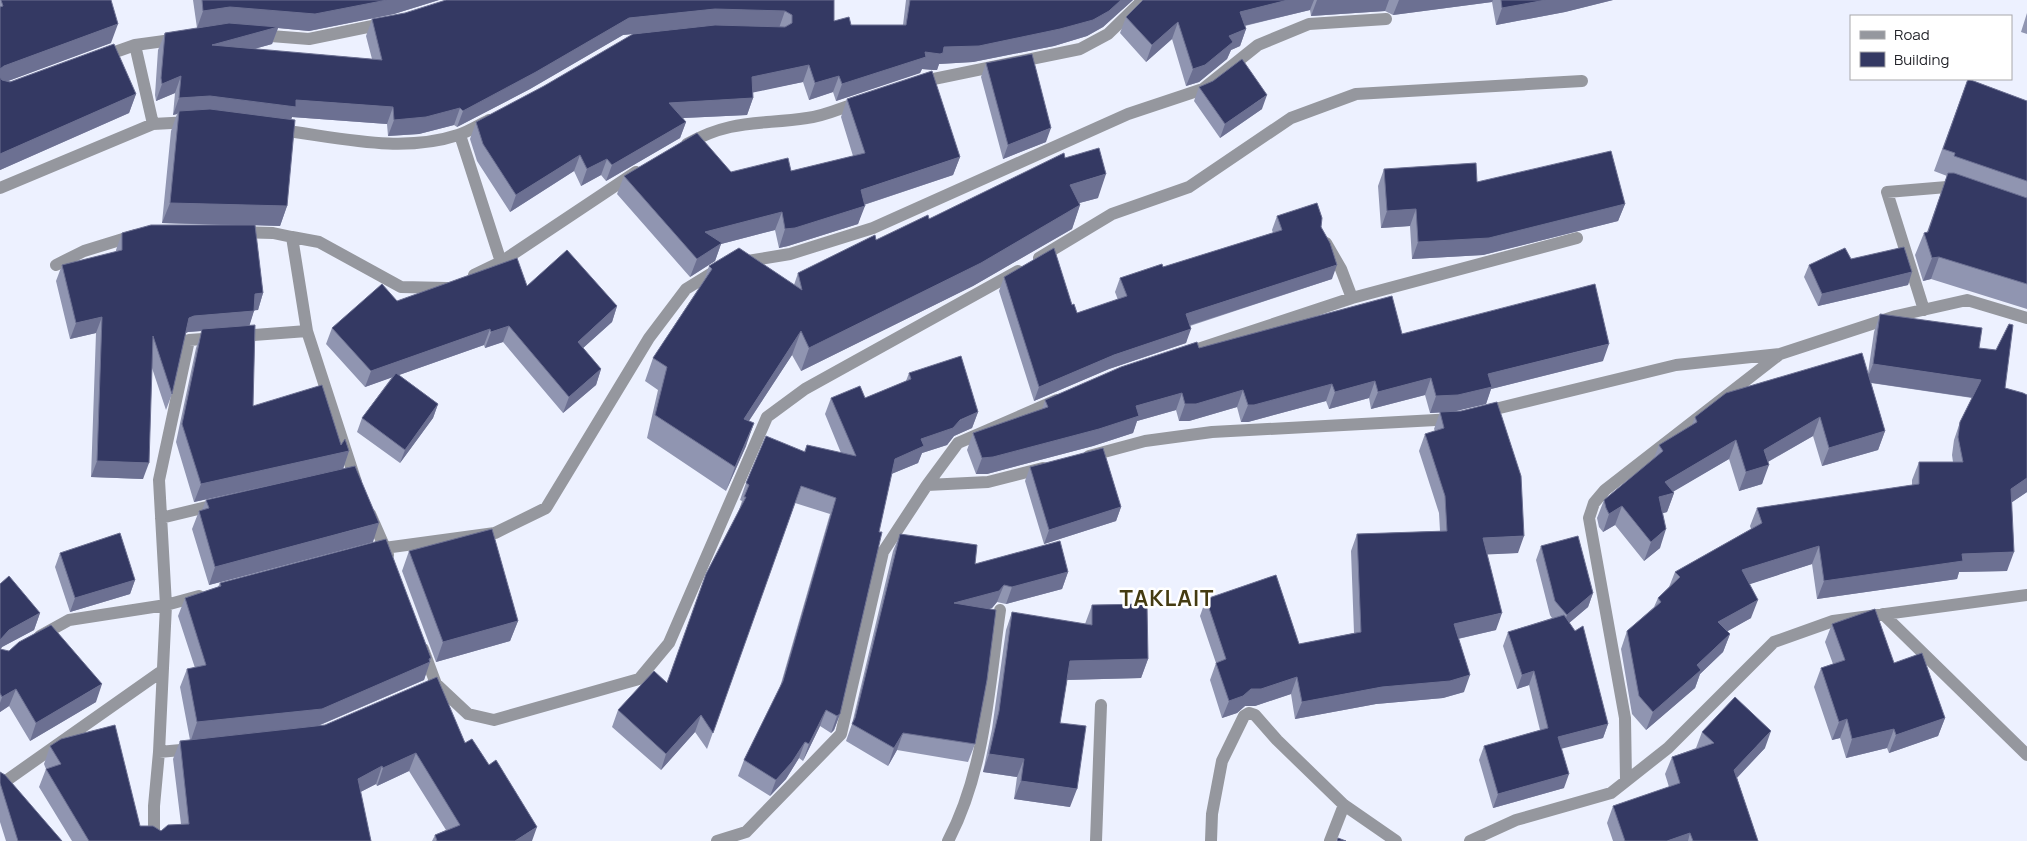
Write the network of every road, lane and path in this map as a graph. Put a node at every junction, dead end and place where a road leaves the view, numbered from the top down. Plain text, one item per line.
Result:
1 (1144, 0) edge
2 (1386, 19) dead end
3 (396, 22) edge
4 (242, 34) edge
5 (194, 36) edge
6 (135, 45) junction
7 (90, 61) edge
8 (1582, 81) dead end
9 (904, 87) edge
10 (876, 96) edge
11 (501, 113) edge
12 (202, 121) edge
13 (153, 124) junction
14 (267, 129) edge
15 (460, 135) junction
16 (679, 148) edge
17 (646, 167) edge
18 (0, 188) edge
19 (1974, 196) edge
20 (150, 231) edge
21 (226, 231) edge
22 (292, 237) junction
23 (1323, 237) edge
24 (1577, 238) dead end
25 (501, 262) junction
26 (56, 266) dead end
27 (1352, 298) junction
28 (1924, 310) junction
29 (2027, 318) edge
30 (307, 331) junction
31 (1780, 354) junction
32 (1178, 355) edge
33 (1067, 396) edge
34 (1080, 458) edge
35 (1052, 465) edge
36 (928, 485) junction
37 (228, 502) edge
38 (161, 518) junction
39 (384, 547) junction
40 (366, 552) edge
41 (391, 565) edge
42 (214, 592) edge
43 (2027, 595) edge
44 (166, 605) junction
45 (1000, 610) edge
46 (1883, 614) junction
47 (419, 638) edge
48 (25, 644) edge
49 (162, 671) junction
50 (1100, 705) dead end
51 (209, 747) edge
52 (160, 752) junction
53 (2027, 755) edge
54 (1626, 781) junction
55 (0, 785) edge
56 (1344, 805) junction
57 (154, 841) edge
58 (717, 841) edge
59 (948, 841) edge
60 (1096, 841) edge
61 (1211, 841) edge
62 (1330, 841) edge
63 (1396, 841) edge
64 (1470, 841) edge

1 - 9 street
2 - 39 street
3 - 4 street
5 - 6 street
6 - 7 street
6 - 13 street
8 - 47 street
10 - 16 street
11 - 15 street
12 - 13 street
13 - 18 street
14 - 15 street
15 - 25 street
17 - 25 street
19 - 28 street
20 - 26 street
21 - 22 street
22 - 25 street
22 - 30 street
23 - 27 street
24 - 27 street
27 - 32 street
28 - 29 street
28 - 31 street
30 - 38 street
30 - 39 street
31 - 34 street
31 - 54 street
33 - 36 street
35 - 36 street
36 - 58 street
37 - 38 street
38 - 44 street
39 - 40 street
39 - 41 street
42 - 44 street
43 - 46 street
44 - 48 street
44 - 49 street
45 - 59 street
46 - 53 street
46 - 54 street
49 - 52 street
49 - 55 street
50 - 60 street
51 - 52 street
52 - 57 street
54 - 64 street
56 - 61 street
56 - 62 street
56 - 63 street

